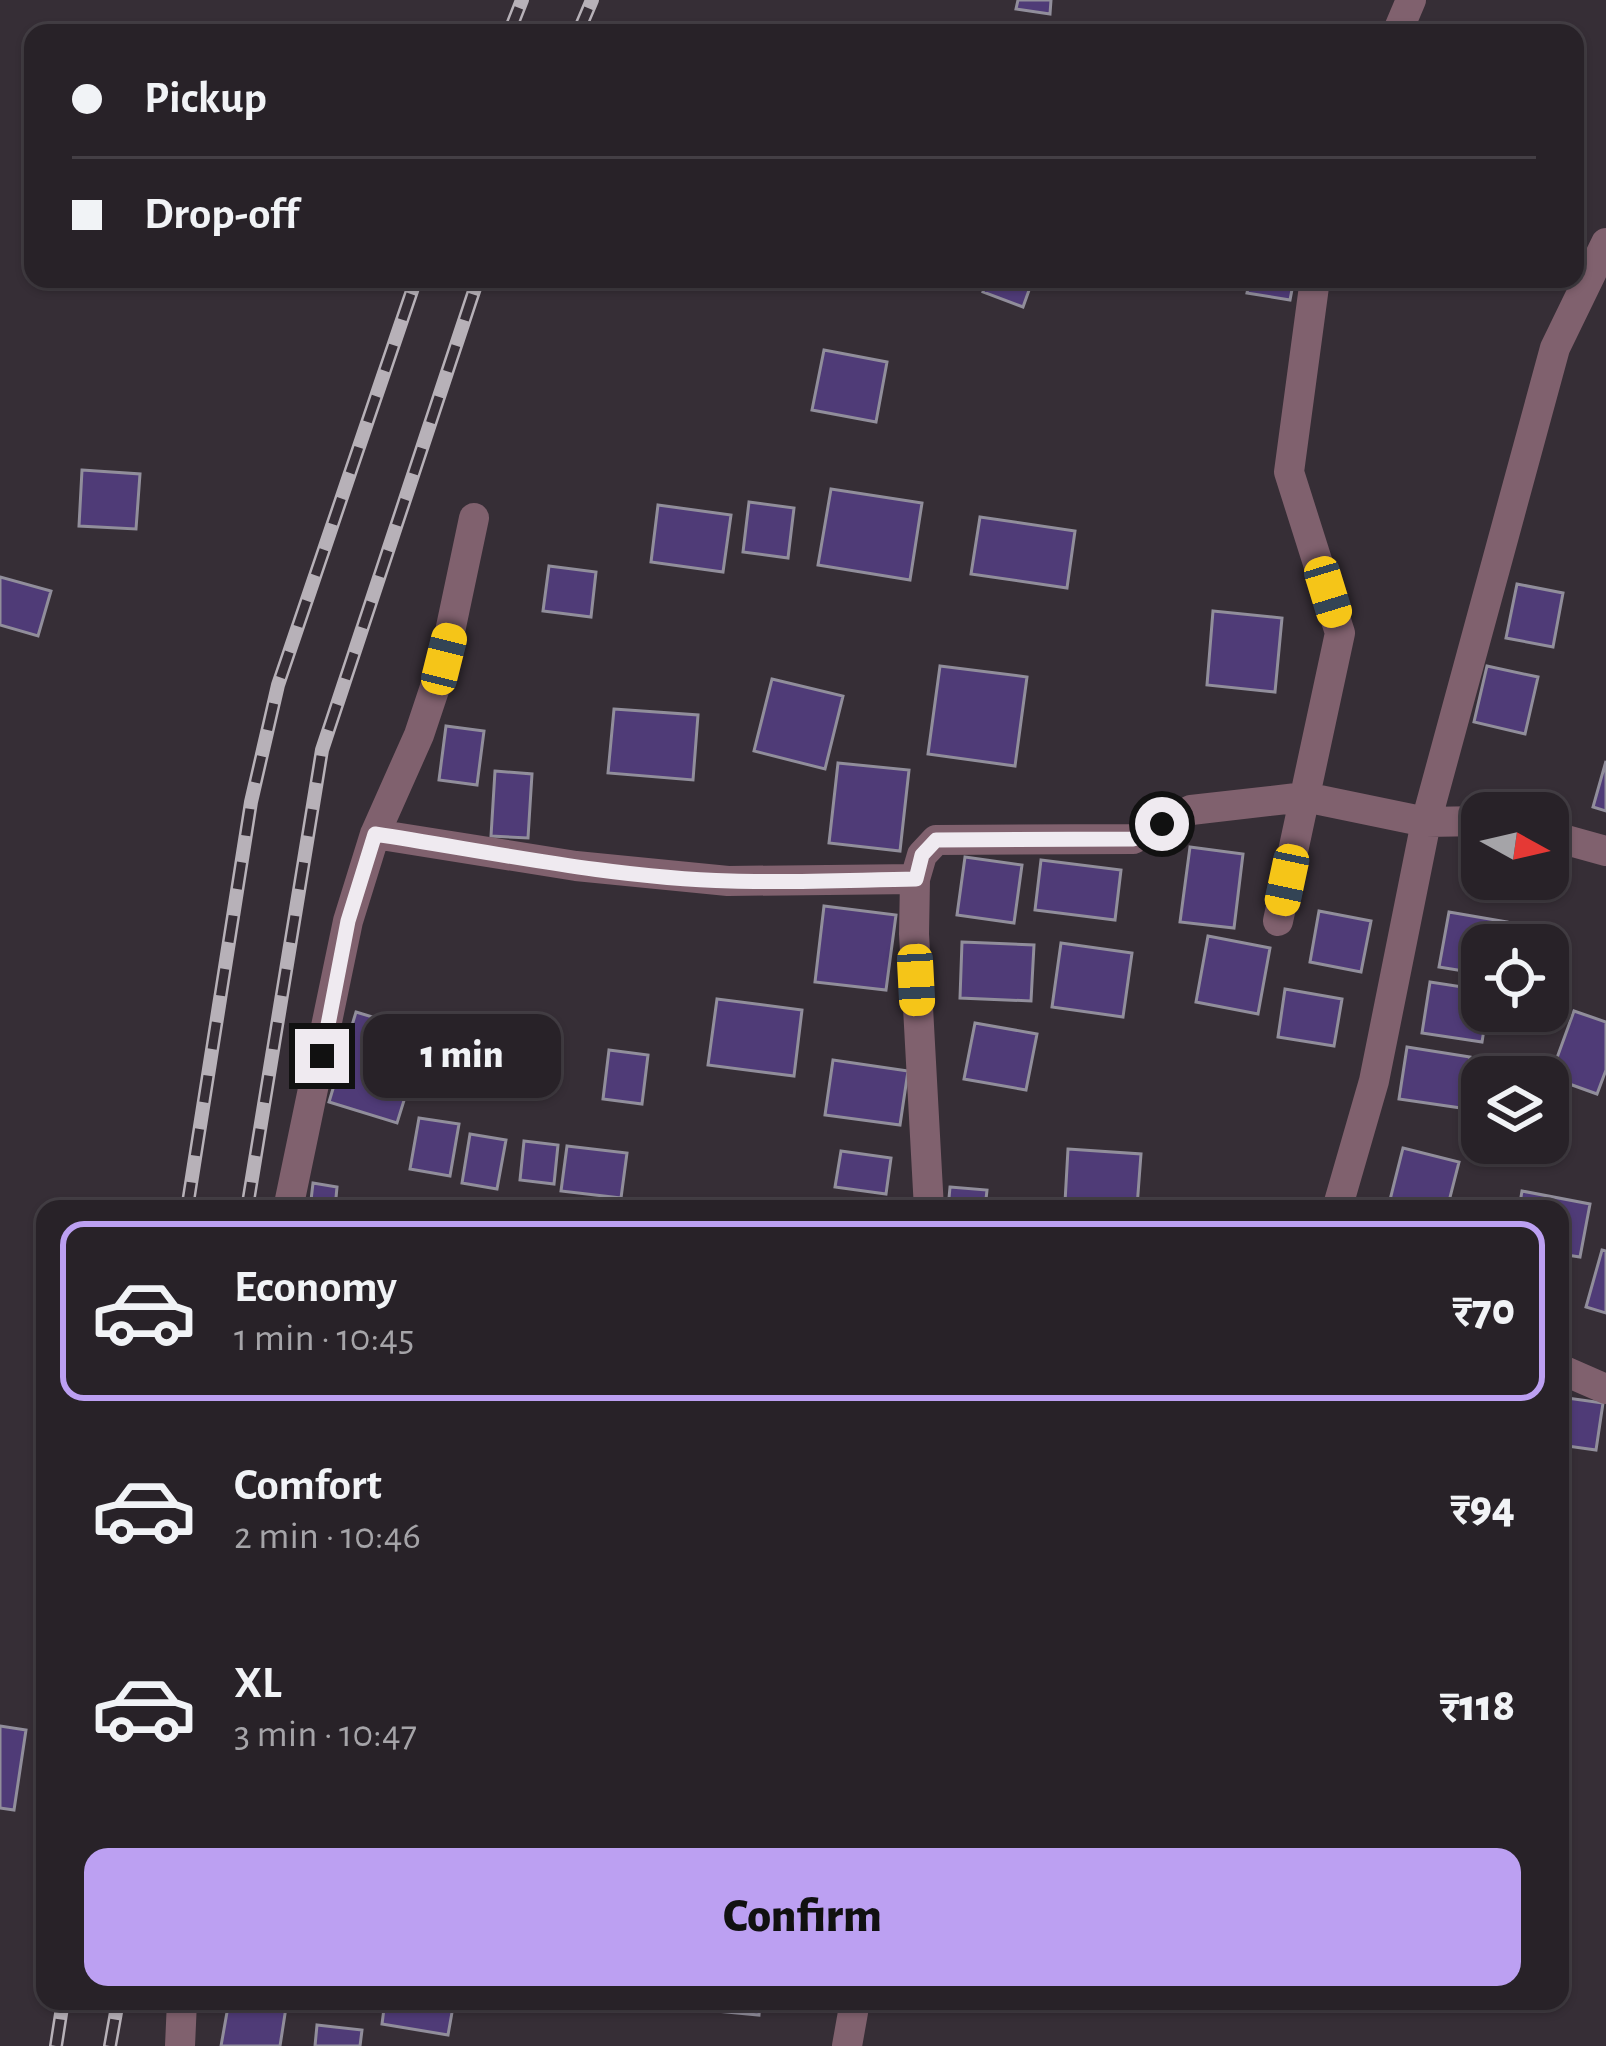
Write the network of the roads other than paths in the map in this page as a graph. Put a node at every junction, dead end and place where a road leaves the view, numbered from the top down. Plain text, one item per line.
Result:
1 (1606, 243) edge
2 (1314, 288) edge
3 (474, 518) dead end
4 (1305, 797) junction
5 (1461, 821) edge
6 (1426, 822) junction
7 (375, 834) junction
8 (1569, 841) edge
9 (1606, 851) edge
10 (916, 879) junction
11 (1278, 921) dead end
12 (290, 1200) edge
13 (929, 1200) edge
14 (1340, 1200) edge
15 (1569, 1373) edge
16 (1606, 1389) edge
17 (182, 2010) edge
18 (852, 2010) edge
19 (180, 2046) edge
20 (847, 2046) edge

1 - 6 street
2 - 4 street
3 - 7 street
4 - 6 street
4 - 10 street
4 - 11 street
5 - 6 street
6 - 14 street
7 - 10 street
7 - 12 street
8 - 9 street
10 - 13 street
15 - 16 street
17 - 19 street
18 - 20 street

